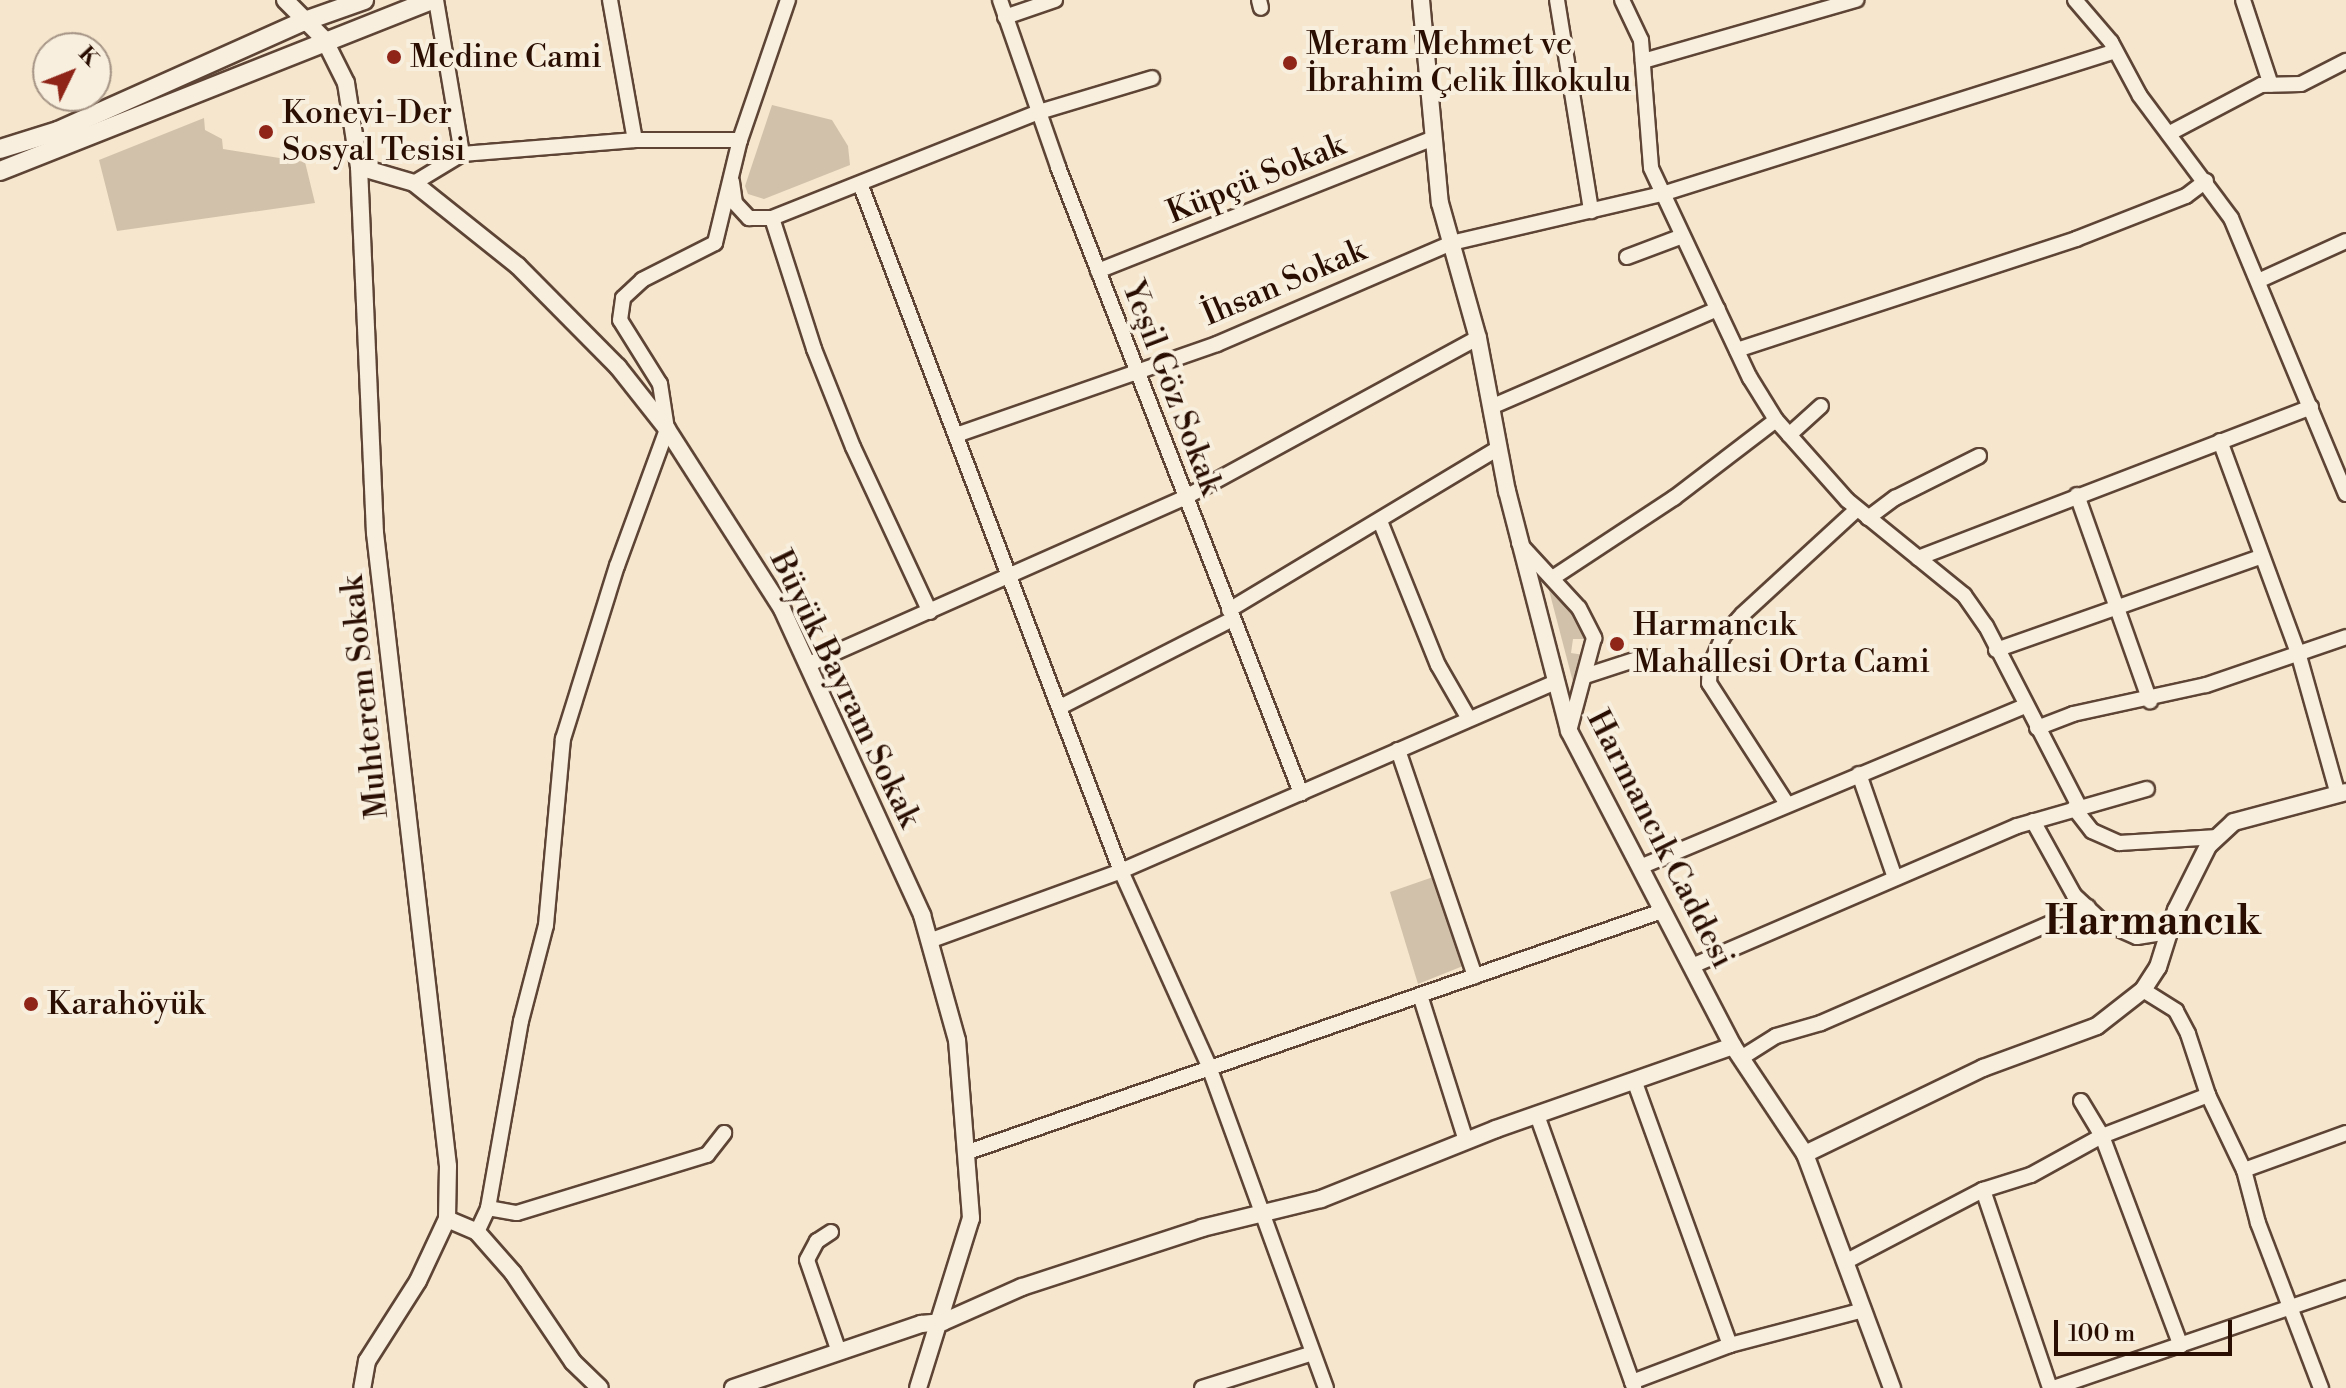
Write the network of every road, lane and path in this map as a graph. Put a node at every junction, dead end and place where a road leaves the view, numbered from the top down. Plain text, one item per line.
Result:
1 (285, 0) edge
2 (364, 0) edge
3 (433, 0) edge
4 (610, 0) edge
5 (788, 0) edge
6 (1000, 0) edge
7 (1055, 0) edge
8 (1421, 0) edge
9 (1557, 0) edge
10 (1622, 0) edge
11 (1856, 0) edge
12 (2075, 0) edge
13 (2243, 0) edge
14 (1005, 17) junction
15 (302, 22) junction
16 (324, 39) junction
17 (2115, 51) junction
18 (1643, 61) junction
19 (2346, 61) edge
20 (1152, 78) dead end
21 (2271, 85) junction
22 (1039, 112) junction
23 (2170, 133) junction
24 (1434, 138) junction
25 (635, 140) junction
26 (740, 140) junction
27 (0, 149) edge
28 (462, 154) junction
29 (359, 167) junction
30 (0, 171) edge
31 (731, 174) junction
32 (2206, 181) junction
33 (414, 183) junction
34 (861, 186) junction
35 (1662, 194) junction
36 (1591, 211) junction
37 (772, 218) junction
38 (1680, 237) junction
39 (2346, 241) edge
40 (1451, 243) junction
41 (1627, 257) dead end
42 (1098, 271) junction
43 (2258, 281) junction
44 (1718, 309) junction
45 (1478, 338) junction
46 (1737, 350) junction
47 (1135, 369) junction
48 (1821, 406) dead end
49 (1491, 407) junction
50 (2311, 407) junction
51 (1776, 420) junction
52 (667, 429) junction
53 (956, 435) junction
54 (1789, 435) junction
55 (2220, 441) junction
56 (1499, 448) junction
57 (1979, 456) dead end
58 (2346, 494) edge
59 (2077, 495) junction
60 (1184, 498) junction
61 (1863, 514) junction
62 (1380, 521) junction
63 (1519, 543) junction
64 (2260, 557) junction
65 (1918, 558) junction
66 (1012, 577) junction
67 (1554, 577) junction
68 (2115, 607) junction
69 (930, 612) junction
70 (1231, 614) junction
71 (2346, 637) edge
72 (1996, 650) junction
73 (2299, 656) junction
74 (1643, 657) dead end
75 (807, 665) junction
76 (1585, 676) junction
77 (1555, 682) junction
78 (2150, 701) junction
79 (2024, 706) junction
80 (1060, 707) junction
81 (1469, 719) junction
82 (2037, 728) junction
83 (1569, 731) junction
84 (1398, 750) junction
85 (1859, 774) junction
86 (2147, 789) dead end
87 (1301, 793) junction
88 (2342, 794) edge
89 (1787, 804) junction
90 (2077, 807) junction
91 (2033, 821) junction
92 (2218, 837) junction
93 (1640, 867) junction
94 (1121, 871) junction
95 (1895, 878) junction
96 (2088, 907) junction
97 (1662, 911) junction
98 (2169, 932) junction
99 (929, 941) junction
100 (1692, 966) junction
101 (1475, 976) junction
102 (2143, 990) junction
103 (1420, 995) junction
104 (1737, 1052) junction
105 (1208, 1064) junction
106 (1634, 1080) junction
107 (2208, 1095) junction
108 (2081, 1101) dead end
109 (1537, 1115) junction
110 (724, 1133) dead end
111 (2346, 1133) edge
112 (2102, 1136) junction
113 (1466, 1141) junction
114 (968, 1152) junction
115 (1805, 1154) junction
116 (2244, 1170) junction
117 (1983, 1190) junction
118 (488, 1208) junction
119 (1263, 1215) junction
120 (447, 1219) junction
121 (477, 1232) junction
122 (831, 1232) dead end
123 (1845, 1262) junction
124 (2346, 1288) edge
125 (2292, 1308) junction
126 (1863, 1310) junction
127 (943, 1322) junction
128 (1730, 1345) junction
129 (2181, 1346) junction
130 (839, 1352) junction
131 (1313, 1353) junction
132 (1633, 1385) edge
133 (362, 1388) edge
134 (600, 1388) edge
135 (733, 1388) edge
136 (918, 1388) edge
137 (1202, 1388) edge
138 (1326, 1388) edge
139 (1892, 1388) edge
140 (2051, 1388) edge
141 (2321, 1388) edge

1 - 15 street, Muhterem Sokak
2 - 15 main road
3 - 16 main road
3 - 28 street
4 - 25 street
5 - 26 street
6 - 14 street, Yeşil Göz Sokak
7 - 14 street
8 - 24 street, Harmancık Caddesi
9 - 36 street
10 - 18 street
11 - 18 street
12 - 17 street
13 - 21 street
14 - 22 street, Yeşil Göz Sokak
15 - 16 street, Muhterem Sokak
15 - 27 main road
16 - 29 street, Muhterem Sokak
16 - 30 main road
17 - 23 street
17 - 35 street, İhsan Sokak
18 - 35 street
19 - 21 street
20 - 22 street
21 - 23 street
22 - 34 street
22 - 42 street, Yeşil Göz Sokak
23 - 32 street
24 - 40 street, Harmancık Caddesi
24 - 42 street, Küpçü Sokak
25 - 26 street
25 - 28 street
26 - 31 street
28 - 33 street
29 - 33 street, Büyük Bayram Sokak
29 - 120 street, Muhterem Sokak
31 - 37 street
31 - 52 street
32 - 43 street
32 - 46 street
33 - 52 street, Büyük Bayram Sokak
34 - 37 street
34 - 53 street
35 - 36 street, İhsan Sokak
35 - 38 street
36 - 40 street, İhsan Sokak
37 - 69 street
38 - 41 street
38 - 44 street
39 - 43 street
40 - 45 street, Harmancık Caddesi
40 - 47 street, İhsan Sokak
42 - 47 street, Yeşil Göz Sokak
43 - 50 street
44 - 46 street
44 - 49 street
45 - 49 street, Harmancık Caddesi
45 - 60 street
46 - 51 street
47 - 53 street, İhsan Sokak
47 - 60 street, Yeşil Göz Sokak
48 - 54 street
49 - 56 street, Harmancık Caddesi
50 - 55 street
50 - 58 street
51 - 54 street
51 - 67 street
52 - 75 street, Büyük Bayram Sokak
52 - 118 street
53 - 66 street
54 - 61 street
55 - 59 street
55 - 64 street
56 - 62 street
56 - 63 street, Harmancık Caddesi
57 - 61 street
59 - 65 street
59 - 68 street
60 - 66 street
60 - 70 street, Yeşil Göz Sokak
61 - 65 street
61 - 89 street
62 - 70 street
62 - 81 street
63 - 67 street
63 - 77 street, Harmancık Caddesi
64 - 68 street
64 - 73 street
65 - 72 street
66 - 69 street
66 - 80 street
67 - 76 street
68 - 72 street
68 - 78 street
69 - 75 street
70 - 80 street
70 - 87 street, Yeşil Göz Sokak
71 - 73 street
72 - 79 street
73 - 78 street
73 - 88 street
74 - 76 street
75 - 99 street, Büyük Bayram Sokak
76 - 83 street
77 - 81 street
77 - 83 street, Harmancık Caddesi
78 - 82 street
79 - 82 street
79 - 85 street
80 - 94 street
81 - 84 street
82 - 90 street
83 - 93 street, Harmancık Caddesi
84 - 87 street
84 - 101 street
85 - 89 street
85 - 95 street
86 - 90 street
87 - 94 street
88 - 92 street
89 - 93 street
90 - 91 street
90 - 92 street
91 - 95 street
91 - 96 street
92 - 98 street
93 - 97 street, Harmancık Caddesi
94 - 99 street
94 - 105 street
95 - 100 street
96 - 98 street
96 - 104 street
97 - 100 street, Harmancık Caddesi
97 - 101 street
98 - 102 street
99 - 114 street, Büyük Bayram Sokak
100 - 104 street, Harmancık Caddesi
101 - 103 street
102 - 107 street
102 - 115 street
103 - 105 street
103 - 113 street
104 - 106 street
104 - 115 street, Harmancık Caddesi
105 - 114 street
105 - 119 street
106 - 109 street
106 - 128 street
107 - 112 street
107 - 116 street
108 - 112 street
109 - 113 street
109 - 132 street
110 - 118 street
111 - 116 street
112 - 117 street
112 - 129 street
113 - 119 street
114 - 127 street, Büyük Bayram Sokak
115 - 123 street, Harmancık Caddesi
116 - 125 street
117 - 123 street
117 - 140 street
118 - 121 street
119 - 127 street
119 - 131 street
120 - 121 street
120 - 133 street, Muhterem Sokak
121 - 134 street
122 - 130 street
123 - 126 street, Harmancık Caddesi
124 - 125 street
125 - 129 street
125 - 141 street
126 - 128 street
126 - 139 street, Harmancık Caddesi
127 - 130 street
127 - 136 street, Büyük Bayram Sokak
128 - 132 street
129 - 140 street
130 - 135 street
131 - 137 street
131 - 138 street

